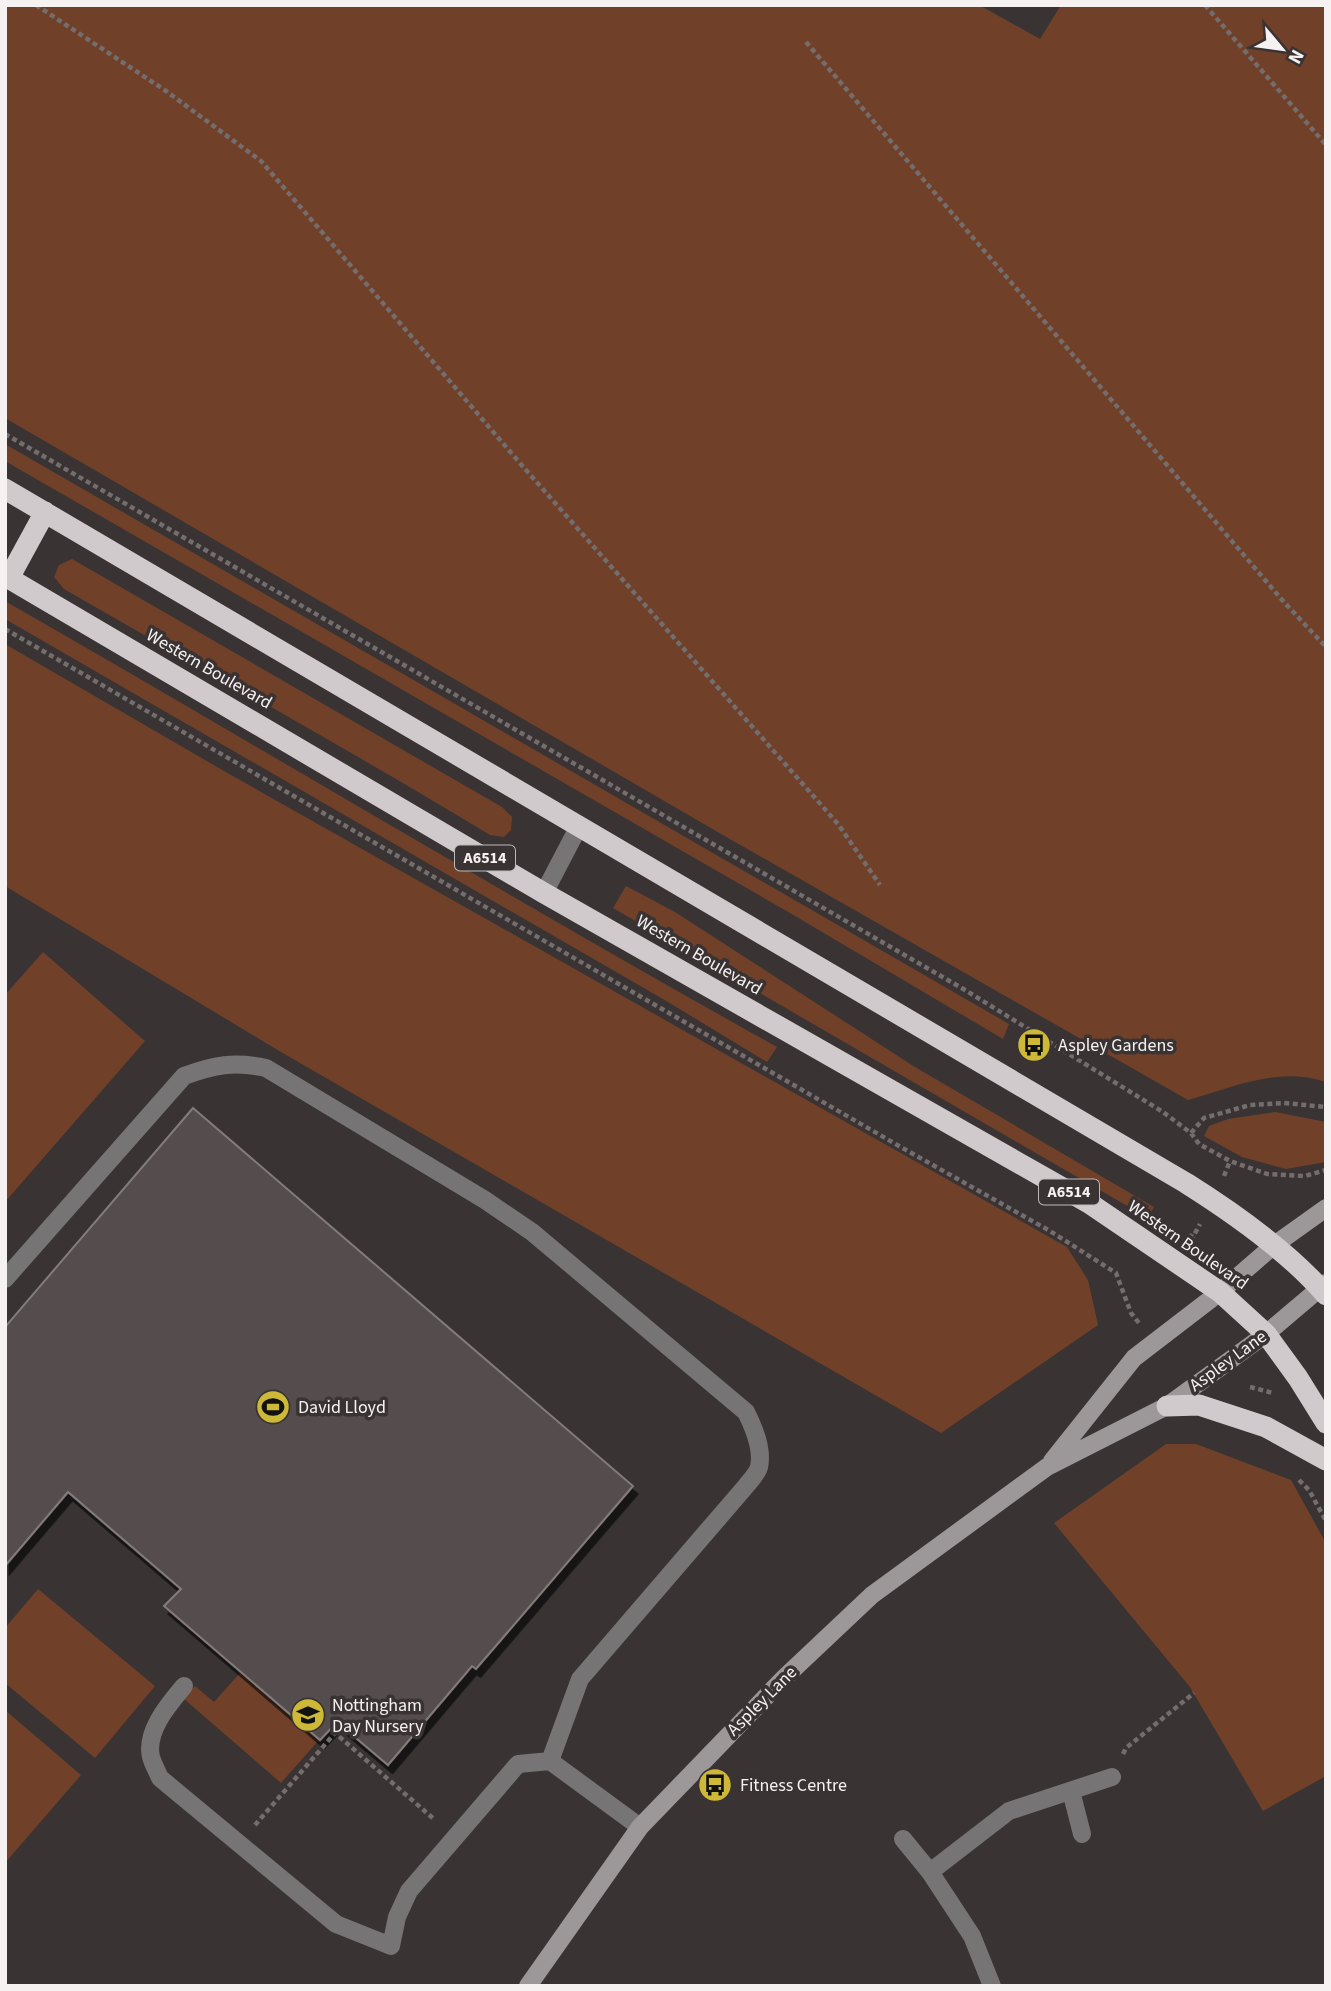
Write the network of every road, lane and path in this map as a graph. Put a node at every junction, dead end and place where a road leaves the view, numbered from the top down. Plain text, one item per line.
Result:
1 (36, 5) edge
2 (1205, 5) edge
3 (806, 42) dead end
4 (1326, 145) edge
5 (5, 434) edge
6 (5, 489) edge
7 (45, 512) junction
8 (7, 577) edge
9 (5, 629) edge
10 (1326, 647) edge
11 (579, 826) junction
12 (880, 885) dead end
13 (544, 892) junction
14 (1326, 1107) edge
15 (1191, 1133) junction
16 (1230, 1160) junction
17 (1326, 1170) edge
18 (1212, 1200) junction
19 (1326, 1209) edge
20 (1183, 1231) dead end
21 (1144, 1241) junction
22 (1273, 1246) junction
23 (1116, 1272) junction
24 (5, 1279) edge
25 (1324, 1289) edge
26 (1220, 1292) junction
27 (1266, 1334) junction
28 (1153, 1341) junction
29 (1219, 1367) junction
30 (1167, 1406) junction
31 (1241, 1419) junction
32 (1326, 1423) edge
33 (1326, 1460) edge
34 (1048, 1467) junction
35 (1293, 1472) dead end
36 (1326, 1521) edge
37 (184, 1686) dead end
38 (1194, 1693) dead end
39 (550, 1761) junction
40 (1112, 1777) joint
41 (1071, 1791) junction
42 (640, 1827) junction
43 (1082, 1834) dead end
44 (453, 1837) junction
45 (903, 1839) dead end
46 (239, 1844) junction
47 (930, 1872) junction
48 (528, 1986) edge
49 (992, 1986) edge

1 - 12 path
2 - 4 path
3 - 10 path
5 - 15 path
6 - 7 highway
7 - 8 highway
7 - 11 highway
8 - 13 highway, Western Boulevard / A6514
9 - 23 path
11 - 13 street
11 - 18 highway
13 - 21 highway, Western Boulevard / A6514
14 - 15 path
15 - 16 path
16 - 17 path
16 - 18 path
18 - 20 path
18 - 22 highway
19 - 22 main road, Aspley Lane
21 - 23 path
21 - 26 highway, Western Boulevard / A6514
22 - 25 highway
22 - 26 main road, Aspley Lane
23 - 28 path
24 - 39 street
25 - 27 main road, Aspley Lane
26 - 27 highway, Western Boulevard / A6514
26 - 28 main road, Aspley Lane
27 - 29 main road, Aspley Lane
27 - 32 highway, Western Boulevard / A6514
28 - 34 main road, Aspley Lane
29 - 30 main road, Aspley Lane
29 - 31 path
30 - 31 highway
30 - 34 main road, Aspley Lane
31 - 33 highway
34 - 42 main road, Aspley Lane
35 - 36 path
37 - 46 street
38 - 40 path
39 - 42 street
39 - 44 street
40 - 41 street
41 - 43 street
41 - 47 street
42 - 48 main road, Aspley Lane
44 - 46 path
44 - 46 street
45 - 47 street
47 - 49 street

